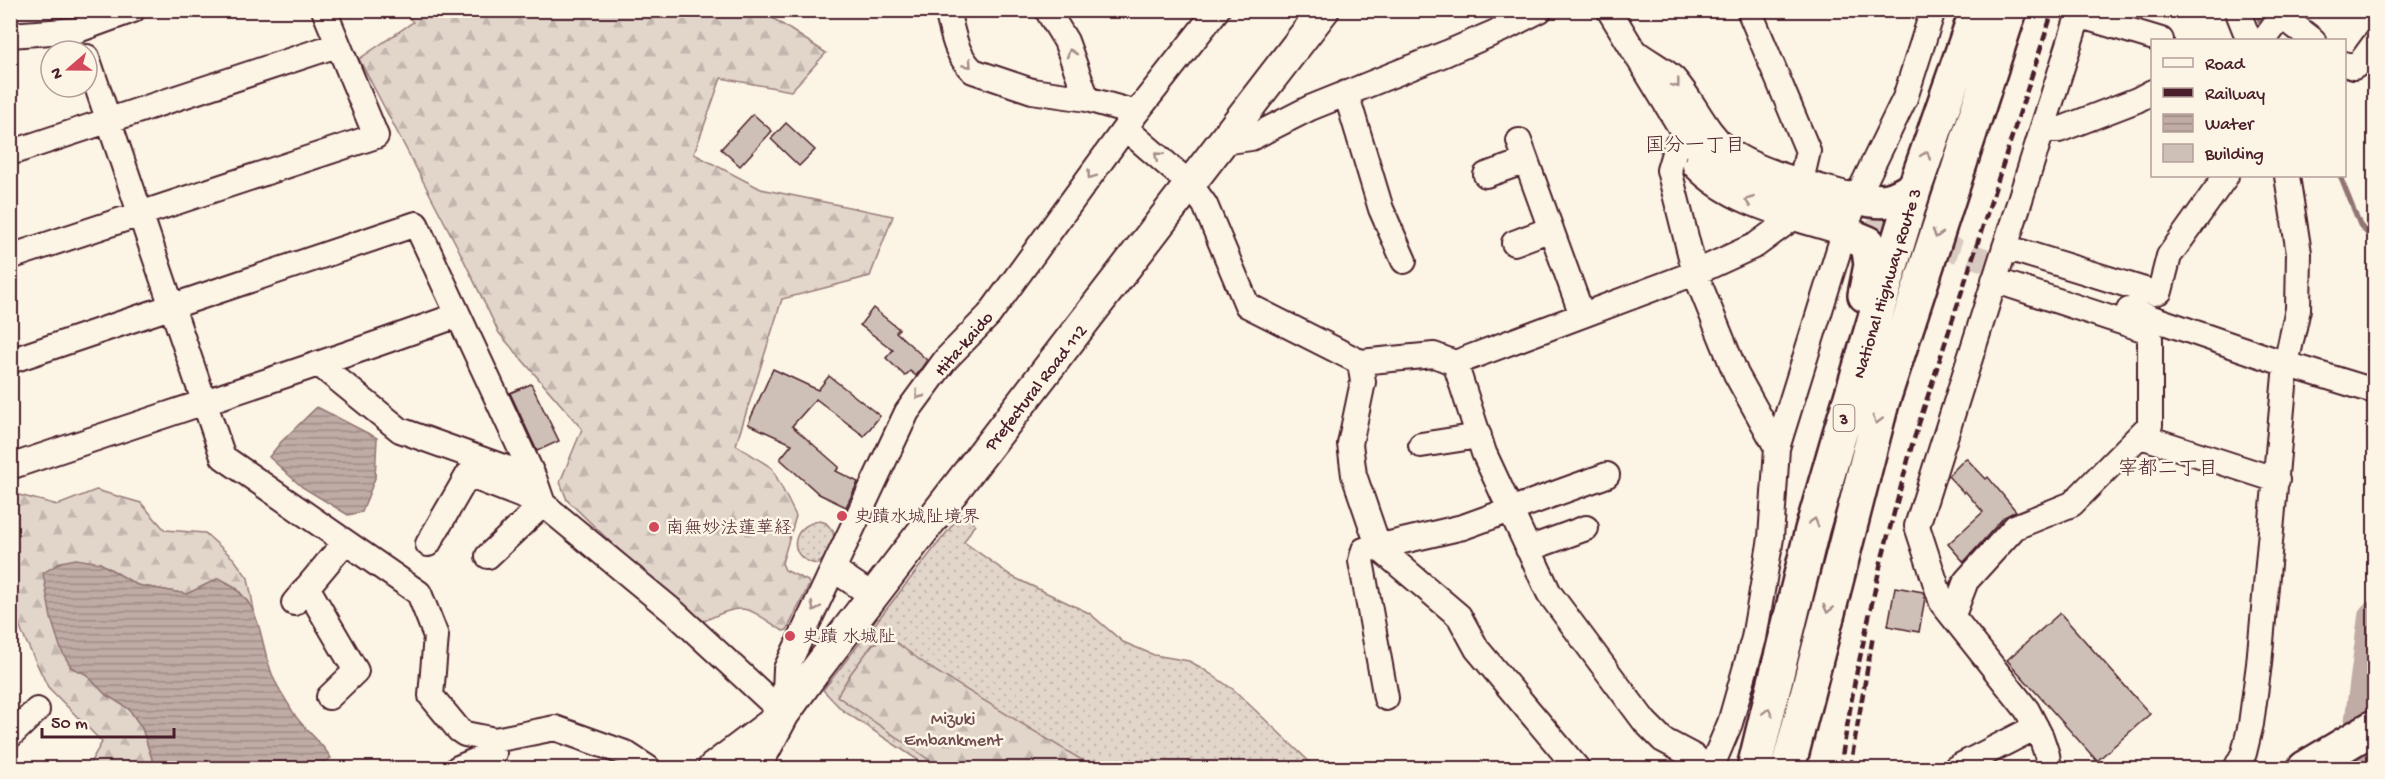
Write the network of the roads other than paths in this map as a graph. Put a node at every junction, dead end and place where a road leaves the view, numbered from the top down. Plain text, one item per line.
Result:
1 (133, 10) edge
2 (324, 10) edge
3 (947, 10) edge
4 (1047, 10) edge
5 (1217, 10) edge
6 (1324, 10) edge
7 (1540, 10) edge
8 (1609, 10) edge
9 (1749, 10) edge
10 (1933, 10) edge
11 (1968, 10) edge
12 (1977, 10) edge
13 (2010, 10) edge
14 (2018, 10) edge
15 (2237, 10) edge
16 (2079, 13) edge
17 (2284, 14) edge
18 (10, 35) edge
19 (67, 39) edge
20 (83, 39) edge
21 (2158, 39) edge
22 (2249, 39) edge
23 (2265, 39) edge
24 (2312, 39) edge
25 (2374, 44) edge
26 (337, 45) junction
27 (1630, 49) junction
28 (2346, 65) edge
29 (1956, 74) junction
30 (1988, 79) junction
31 (99, 92) edge
32 (1346, 93) junction
33 (2151, 93) edge
34 (1087, 99) junction
35 (1131, 120) junction
36 (109, 121) junction
37 (2043, 130) junction
38 (1223, 142) junction
39 (1676, 146) junction
40 (10, 153) edge
41 (1486, 175) dead end
42 (2225, 177) edge
43 (2287, 177) edge
44 (1801, 181) junction
45 (1191, 184) junction
46 (1915, 187) junction
47 (140, 213) junction
48 (1845, 213) junction
49 (1794, 217) junction
50 (1551, 229) junction
51 (1514, 243) dead end
52 (2005, 247) junction
53 (10, 257) edge
54 (1404, 261) dead end
55 (1695, 273) junction
56 (2004, 275) junction
57 (173, 306) junction
58 (458, 315) junction
59 (1576, 317) junction
60 (10, 361) edge
61 (1360, 362) junction
62 (1455, 363) junction
63 (2286, 364) junction
64 (320, 365) junction
65 (2374, 391) edge
66 (205, 401) junction
67 (1840, 433) junction
68 (1479, 436) junction
69 (2141, 436) junction
70 (1421, 445) dead end
71 (1777, 448) junction
72 (10, 467) edge
73 (1607, 475) dead end
74 (534, 478) junction
75 (2277, 480) junction
76 (543, 504) junction
77 (1510, 512) junction
78 (1586, 528) dead end
79 (345, 542) junction
80 (429, 544) dead end
81 (1379, 548) junction
82 (1528, 549) junction
83 (488, 556) dead end
84 (833, 569) junction
85 (873, 596) junction
86 (1953, 615) junction
87 (329, 697) dead end
88 (1386, 698) dead end
89 (37, 710) dead end
90 (784, 714) junction
91 (2036, 727) junction
92 (2374, 727) edge
93 (10, 736) edge
94 (494, 754) edge
95 (1703, 763) edge
96 (458, 768) edge
97 (648, 768) edge
98 (713, 768) edge
99 (755, 768) edge
100 (1577, 768) edge
101 (1754, 768) edge
102 (1788, 768) edge
103 (1956, 768) edge
104 (2049, 768) edge
105 (2236, 768) edge
106 (2305, 768) edge

1 - 20 street
2 - 26 street
3 -> 34 street
34 -> 4 street
5 - 35 street, Hita-kaido
6 - 38 main road, Prefectural Road 112
7 - 32 street
8 - 27 street
9 - 44 street
10 - 48 street
11 - 29 highway, 3
12 - 29 highway, National Highway Route 3 / 3
13 - 30 highway, National Highway Route 3 / 3
14 - 30 highway, 3
15 - 22 street
16 - 21 street
16 - 37 street
17 - 23 street
17 - 24 street
18 - 19 street
25 - 28 street
26 - 36 street
26 - 47 street
27 - 39 street
27 -> 44 street
27 - 48 street
46 -> 29 highway, National Highway Route 3 / 3
30 -> 102 highway, National Highway Route 3 / 3
31 - 36 street
32 - 38 street
32 - 54 street
33 - 37 street
34 - 35 street
45 -> 35 street
35 -> 84 street, Hita-kaido
36 - 40 street
36 - 47 street
37 - 52 street
38 - 45 main road, Prefectural Road 112
49 -> 39 street
39 - 55 street
41 - 50 street
42 - 52 street
43 - 63 street
44 - 48 street
45 - 61 street
45 - 85 main road, Prefectural Road 112
46 - 48 highway
46 - 67 highway, National Highway Route 3 / 3
47 - 53 street
47 - 57 street
48 - 49 street
48 - 67 highway
48 - 71 street
49 - 55 street
50 - 51 street
50 - 59 street
52 - 56 street
55 - 59 street
55 - 71 street
56 - 63 street
56 - 69 street
56 - 86 street
57 - 58 street
57 - 60 street
57 - 66 street
58 - 64 street
58 - 74 street
59 - 62 street
61 - 62 street
61 - 81 street
62 - 68 street
63 - 65 street
63 - 75 street
64 - 66 street
64 - 74 street
66 - 72 street
66 - 79 street
101 -> 67 highway, National Highway Route 3 / 3
68 - 70 street
68 - 77 street
69 - 75 street
69 - 86 street
71 - 95 street
73 - 77 street
74 - 76 street
75 - 105 street
76 - 80 street
76 - 83 street
76 - 90 street
77 - 81 street
77 - 82 street
78 - 82 street
79 - 87 street
79 - 94 street
81 - 88 street
81 - 100 street
82 - 95 street
84 - 85 street
84 -> 90 street, Hita-kaido
85 - 90 main road, Prefectural Road 112
86 - 91 street
89 - 93 street
90 - 98 main road
90 - 99 main road, Prefectural Road 112
91 - 103 street
91 - 104 street
92 - 106 highway
94 - 96 street
94 - 97 street

